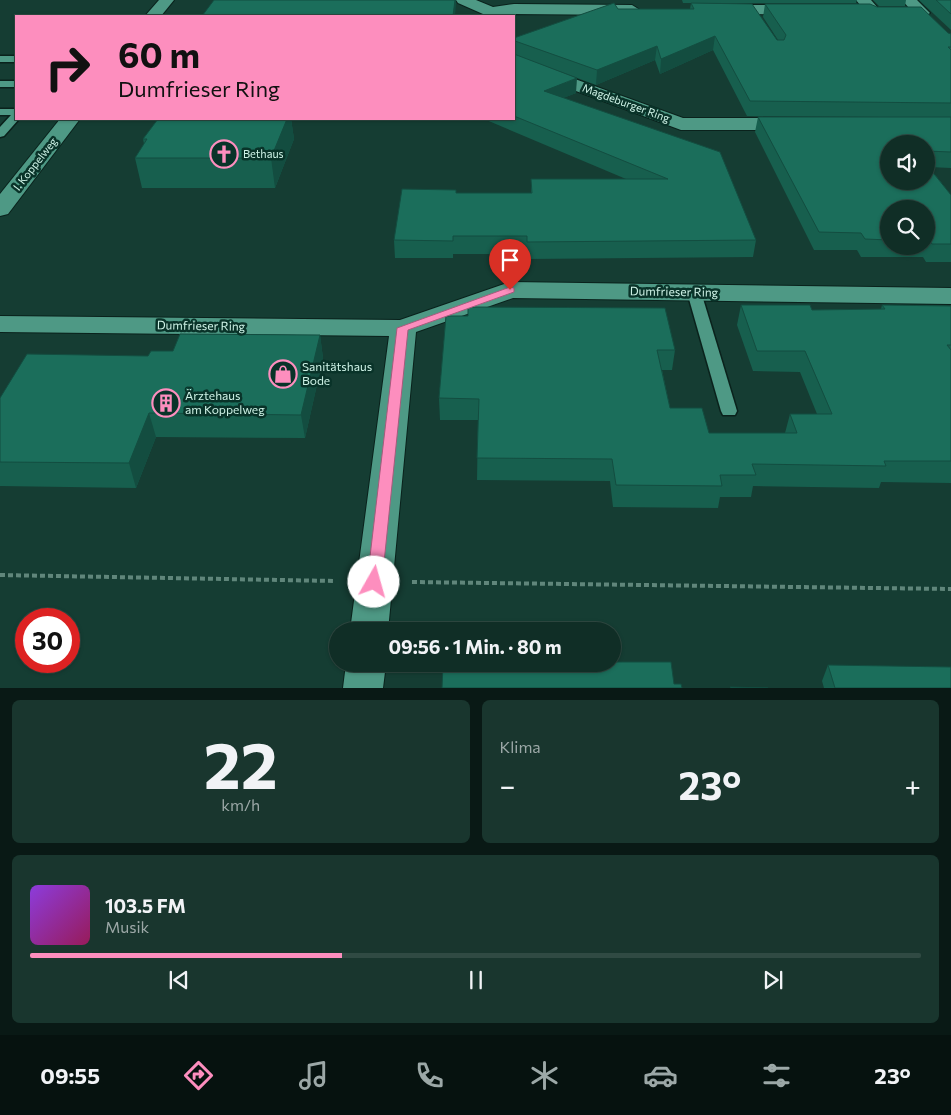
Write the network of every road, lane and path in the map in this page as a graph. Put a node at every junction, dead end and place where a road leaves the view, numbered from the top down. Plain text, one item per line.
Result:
1 (167, 0) edge
2 (463, 0) edge
3 (909, 0) edge
4 (862, 7) edge
5 (643, 10) edge
6 (702, 10) edge
7 (822, 10) edge
8 (922, 13) junction
9 (491, 14) edge
10 (155, 15) edge
11 (934, 25) edge
12 (0, 59) edge
13 (15, 59) edge
14 (515, 62) edge
15 (0, 84) edge
16 (15, 84) edge
17 (0, 112) edge
18 (15, 114) edge
19 (15, 115) edge
20 (69, 120) edge
21 (816, 124) edge
22 (0, 134) edge
23 (0, 209) edge
24 (694, 292) junction
25 (948, 300) edge
26 (0, 324) edge
27 (403, 328) junction
28 (729, 412) dead end
29 (0, 575) edge
30 (374, 582) junction
31 (951, 589) edge
32 (370, 622) edge
33 (365, 672) edge
34 (363, 688) edge

1 - 10 street
2 - 9 street
3 - 8 street
4 - 8 street
5 - 9 street
6 - 7 street
8 - 11 street
12 - 13 lane
14 - 21 street, Magdeburger Ring
15 - 16 lane
17 - 18 lane
19 - 22 lane
20 - 23 street, I. Koppelweg
24 - 25 street, Dumfrieser Ring
24 - 27 street, Dumfrieser Ring
24 - 28 lane
26 - 27 street, Dumfrieser Ring
27 - 30 street
29 - 30 path
30 - 31 path
30 - 32 street
33 - 34 street

